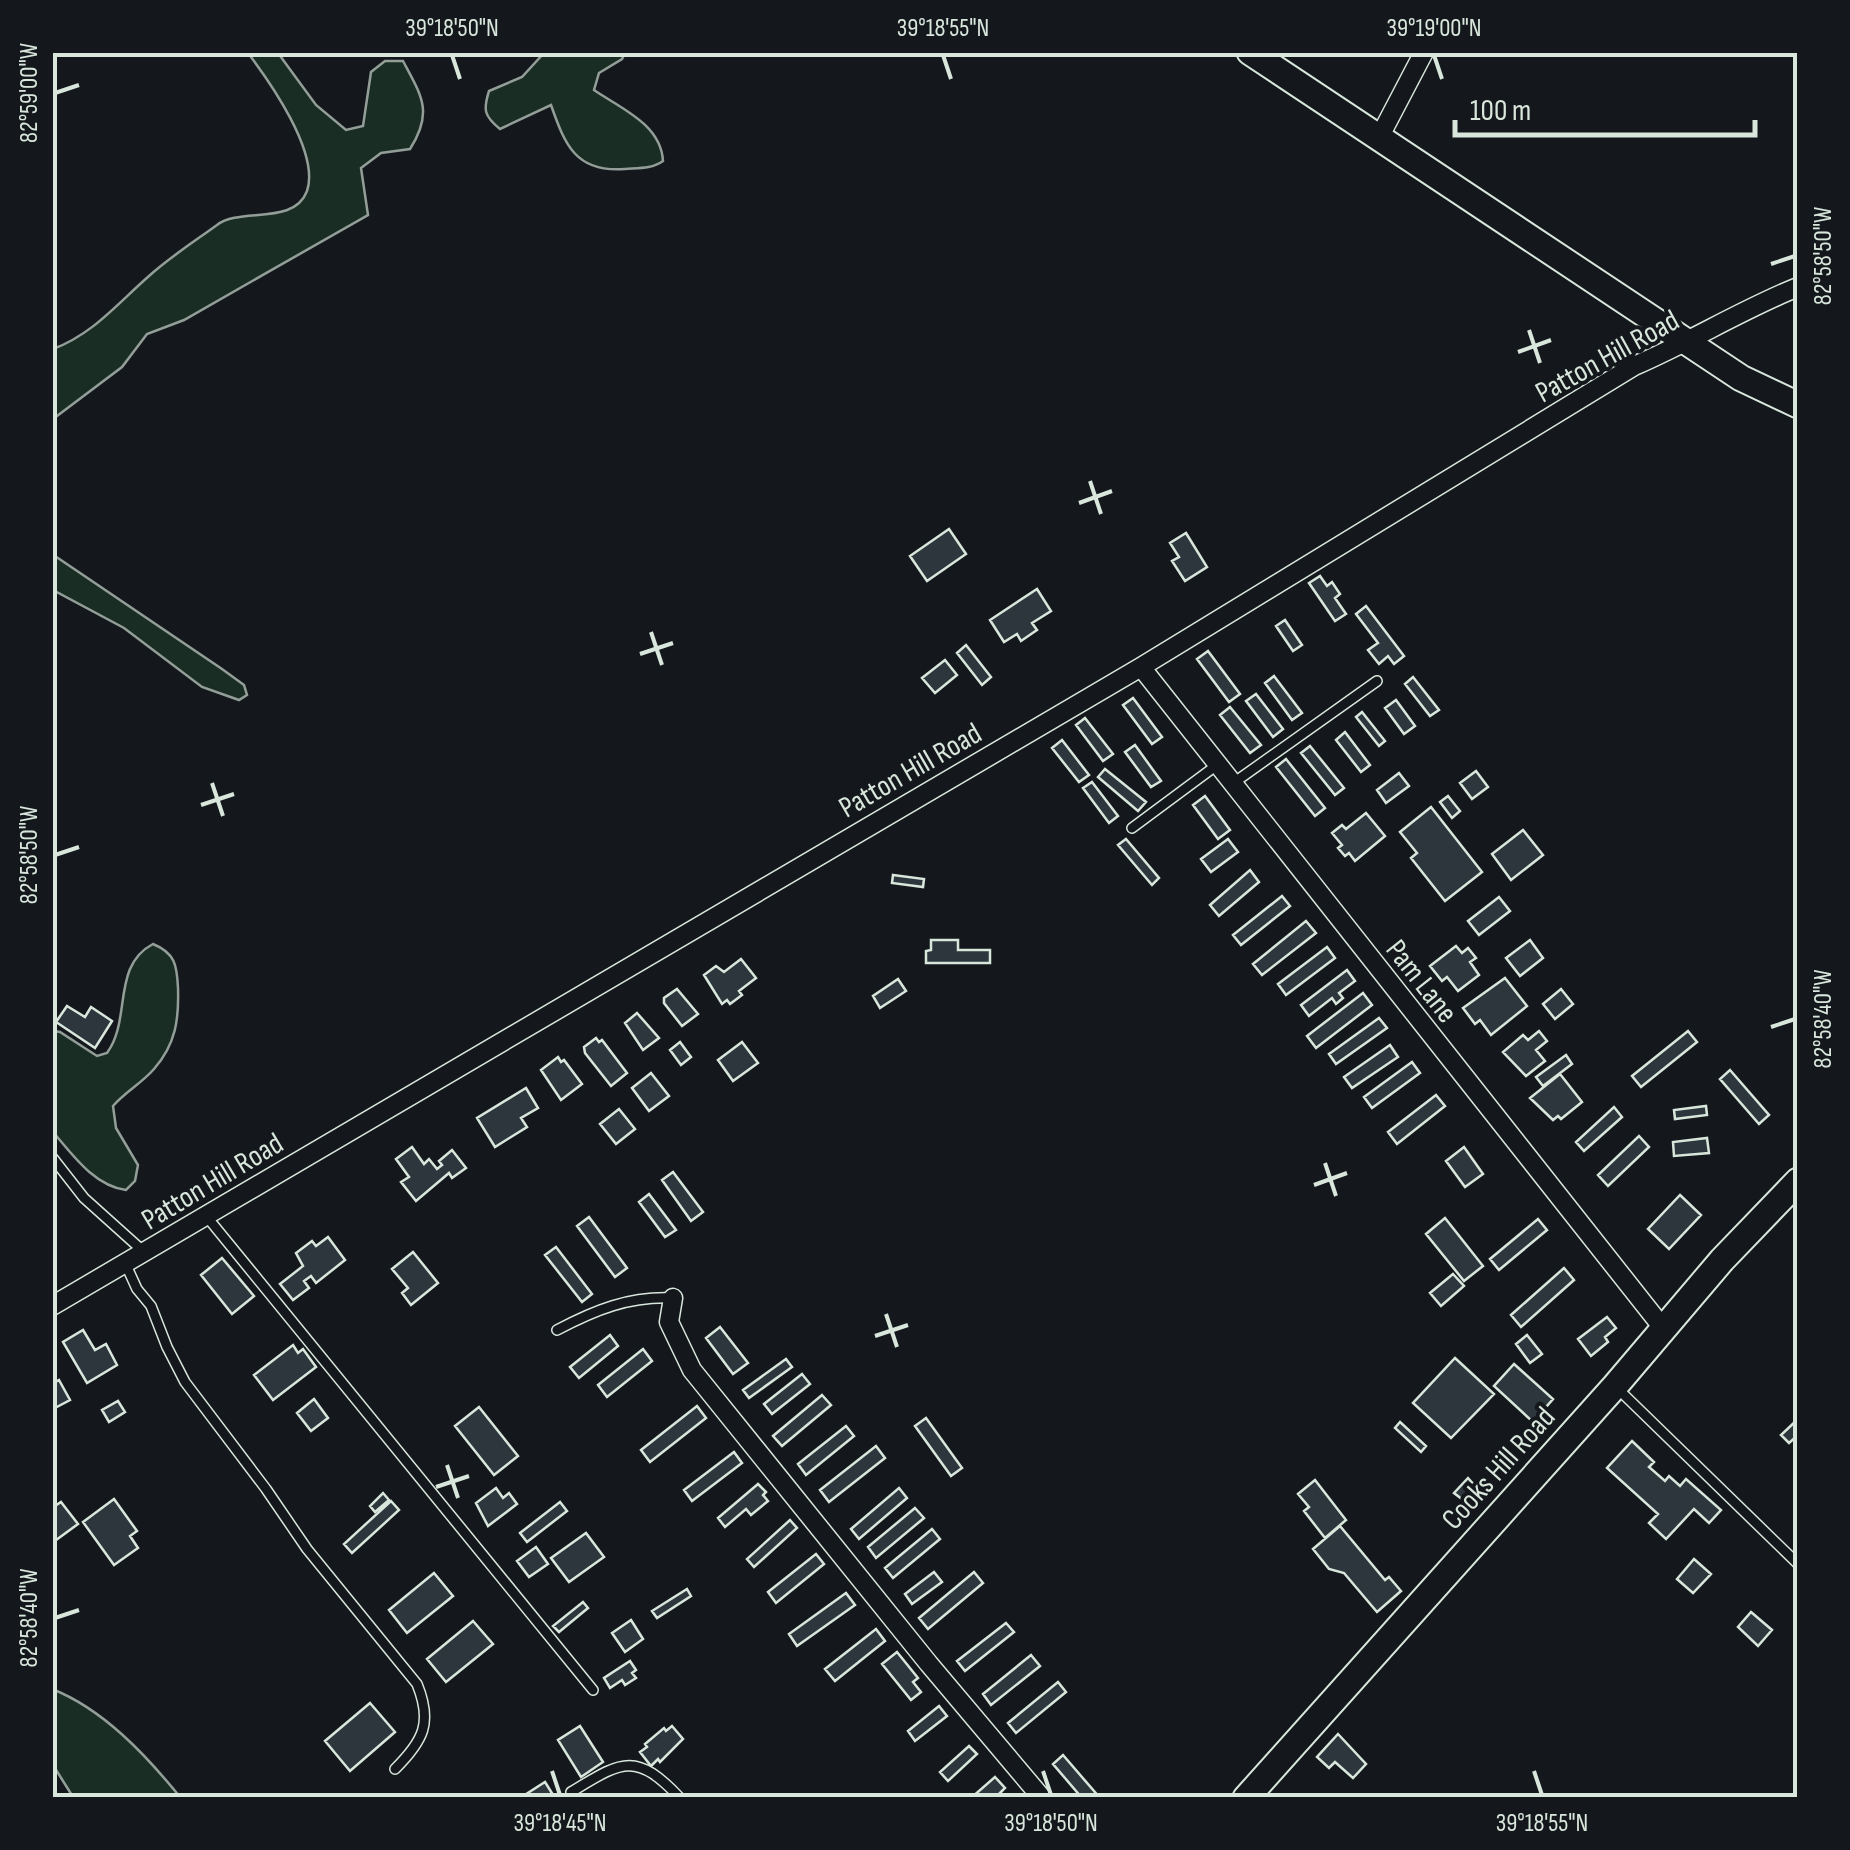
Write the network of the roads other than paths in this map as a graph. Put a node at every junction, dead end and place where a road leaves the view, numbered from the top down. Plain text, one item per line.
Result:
1 (1250, 52) edge
2 (1424, 52) edge
3 (1380, 136) junction
4 (1798, 287) edge
5 (1689, 342) junction
6 (1798, 405) edge
7 (1141, 667) junction
8 (1377, 681) dead end
9 (1217, 765) junction
10 (1232, 785) junction
11 (1132, 828) dead end
12 (52, 1156) edge
13 (1798, 1181) edge
14 (206, 1217) junction
15 (145, 1252) junction
16 (126, 1264) junction
17 (673, 1298) joint
18 (52, 1306) edge
19 (1662, 1328) junction
20 (557, 1330) dead end
21 (1615, 1386) junction
22 (1798, 1564) edge
23 (593, 1690) dead end
24 (395, 1769) dead end
25 (571, 1792) dead end
26 (680, 1798) edge
27 (1042, 1798) edge
28 (1246, 1798) edge

1 - 3 street
2 - 3 street
3 - 5 street
4 - 5 street, Patton Hill Road
5 - 6 street
5 - 7 street, Patton Hill Road
7 - 9 street, Pam Lane
7 - 14 street, Patton Hill Road
8 - 10 lane
9 - 10 street, Pam Lane
9 - 11 lane
10 - 19 street, Pam Lane
12 - 15 lane
13 - 19 street, Cooks Hill Road
14 - 15 street, Patton Hill Road
14 - 23 lane
15 - 16 street, Patton Hill Road
16 - 18 street, Patton Hill Road
16 - 24 lane
17 - 20 lane
17 - 27 street
19 - 21 street, Cooks Hill Road
21 - 22 lane
21 - 28 street, Cooks Hill Road
25 - 26 lane

